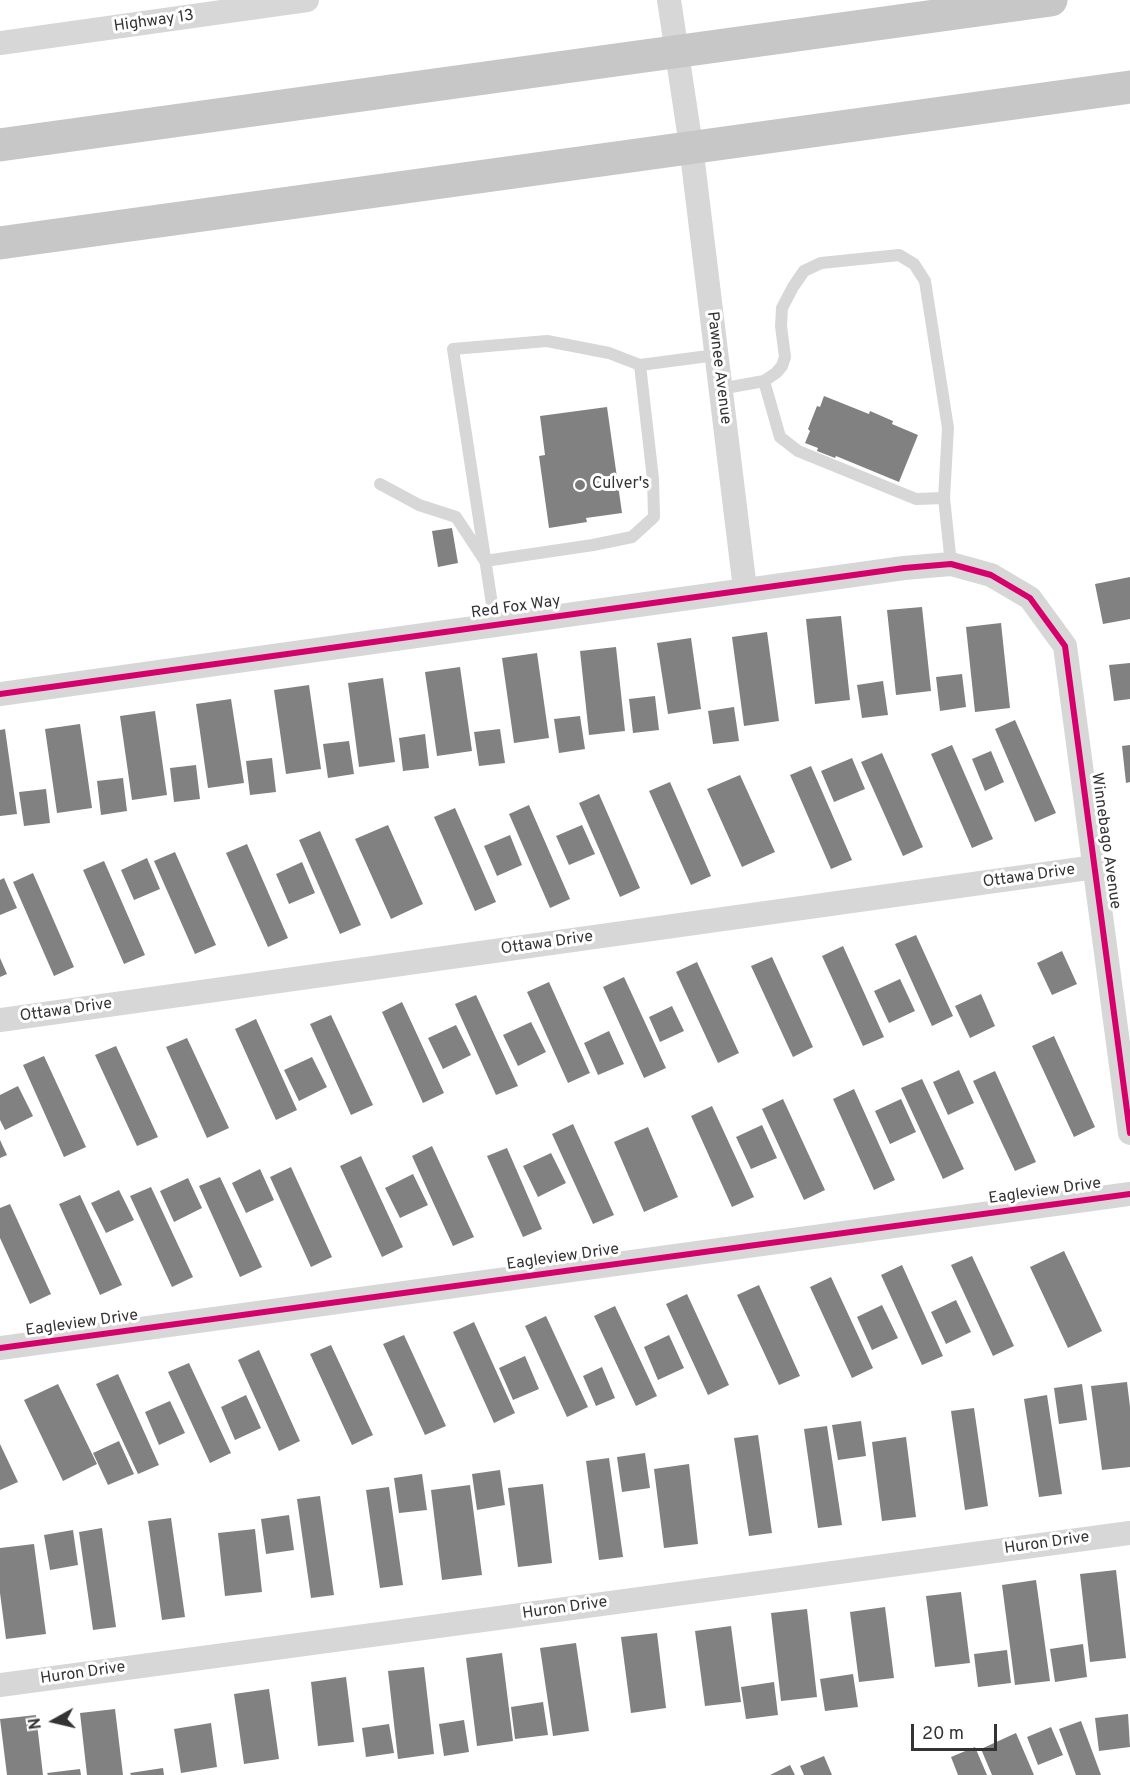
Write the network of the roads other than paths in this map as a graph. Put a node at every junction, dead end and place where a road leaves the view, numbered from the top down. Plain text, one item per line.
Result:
1 (307, 0) edge
2 (669, 0) edge
3 (1051, 0) edge
4 (0, 43) edge
5 (676, 52) junction
6 (1130, 87) edge
7 (0, 145) edge
8 (691, 146) junction
9 (0, 243) edge
10 (716, 356) junction
11 (640, 366) junction
12 (764, 381) junction
13 (720, 389) junction
14 (380, 484) dead end
15 (944, 498) junction
16 (485, 561) junction
17 (951, 564) junction
18 (745, 589) junction
19 (1030, 598) joint
20 (495, 624) junction
21 (0, 694) edge
22 (1095, 867) junction
23 (0, 1020) edge
24 (1130, 1133) edge
25 (1130, 1194) edge
26 (0, 1348) edge
27 (1130, 1533) edge
28 (0, 1685) edge

1 - 4 street, Highway 13
2 - 5 street, Pawnee Avenue
3 - 5 highway
5 - 7 highway
5 - 8 street, Pawnee Avenue
6 - 8 highway
8 - 9 highway
8 - 10 street, Pawnee Avenue
10 - 11 lane
10 - 13 street, Pawnee Avenue
11 - 16 lane
11 - 16 lane
12 - 13 lane
12 - 15 lane
12 - 15 lane
13 - 18 street, Pawnee Avenue
14 - 16 lane
15 - 17 lane
16 - 20 lane
17 - 18 street, Red Fox Way
17 - 19 street, Red Fox Way
18 - 20 street, Red Fox Way
19 - 22 street, Winnebago Avenue
20 - 21 street, Red Fox Way
22 - 23 street, Ottawa Drive
22 - 24 street, Winnebago Avenue
25 - 26 street, Eagleview Drive
27 - 28 street, Huron Drive

